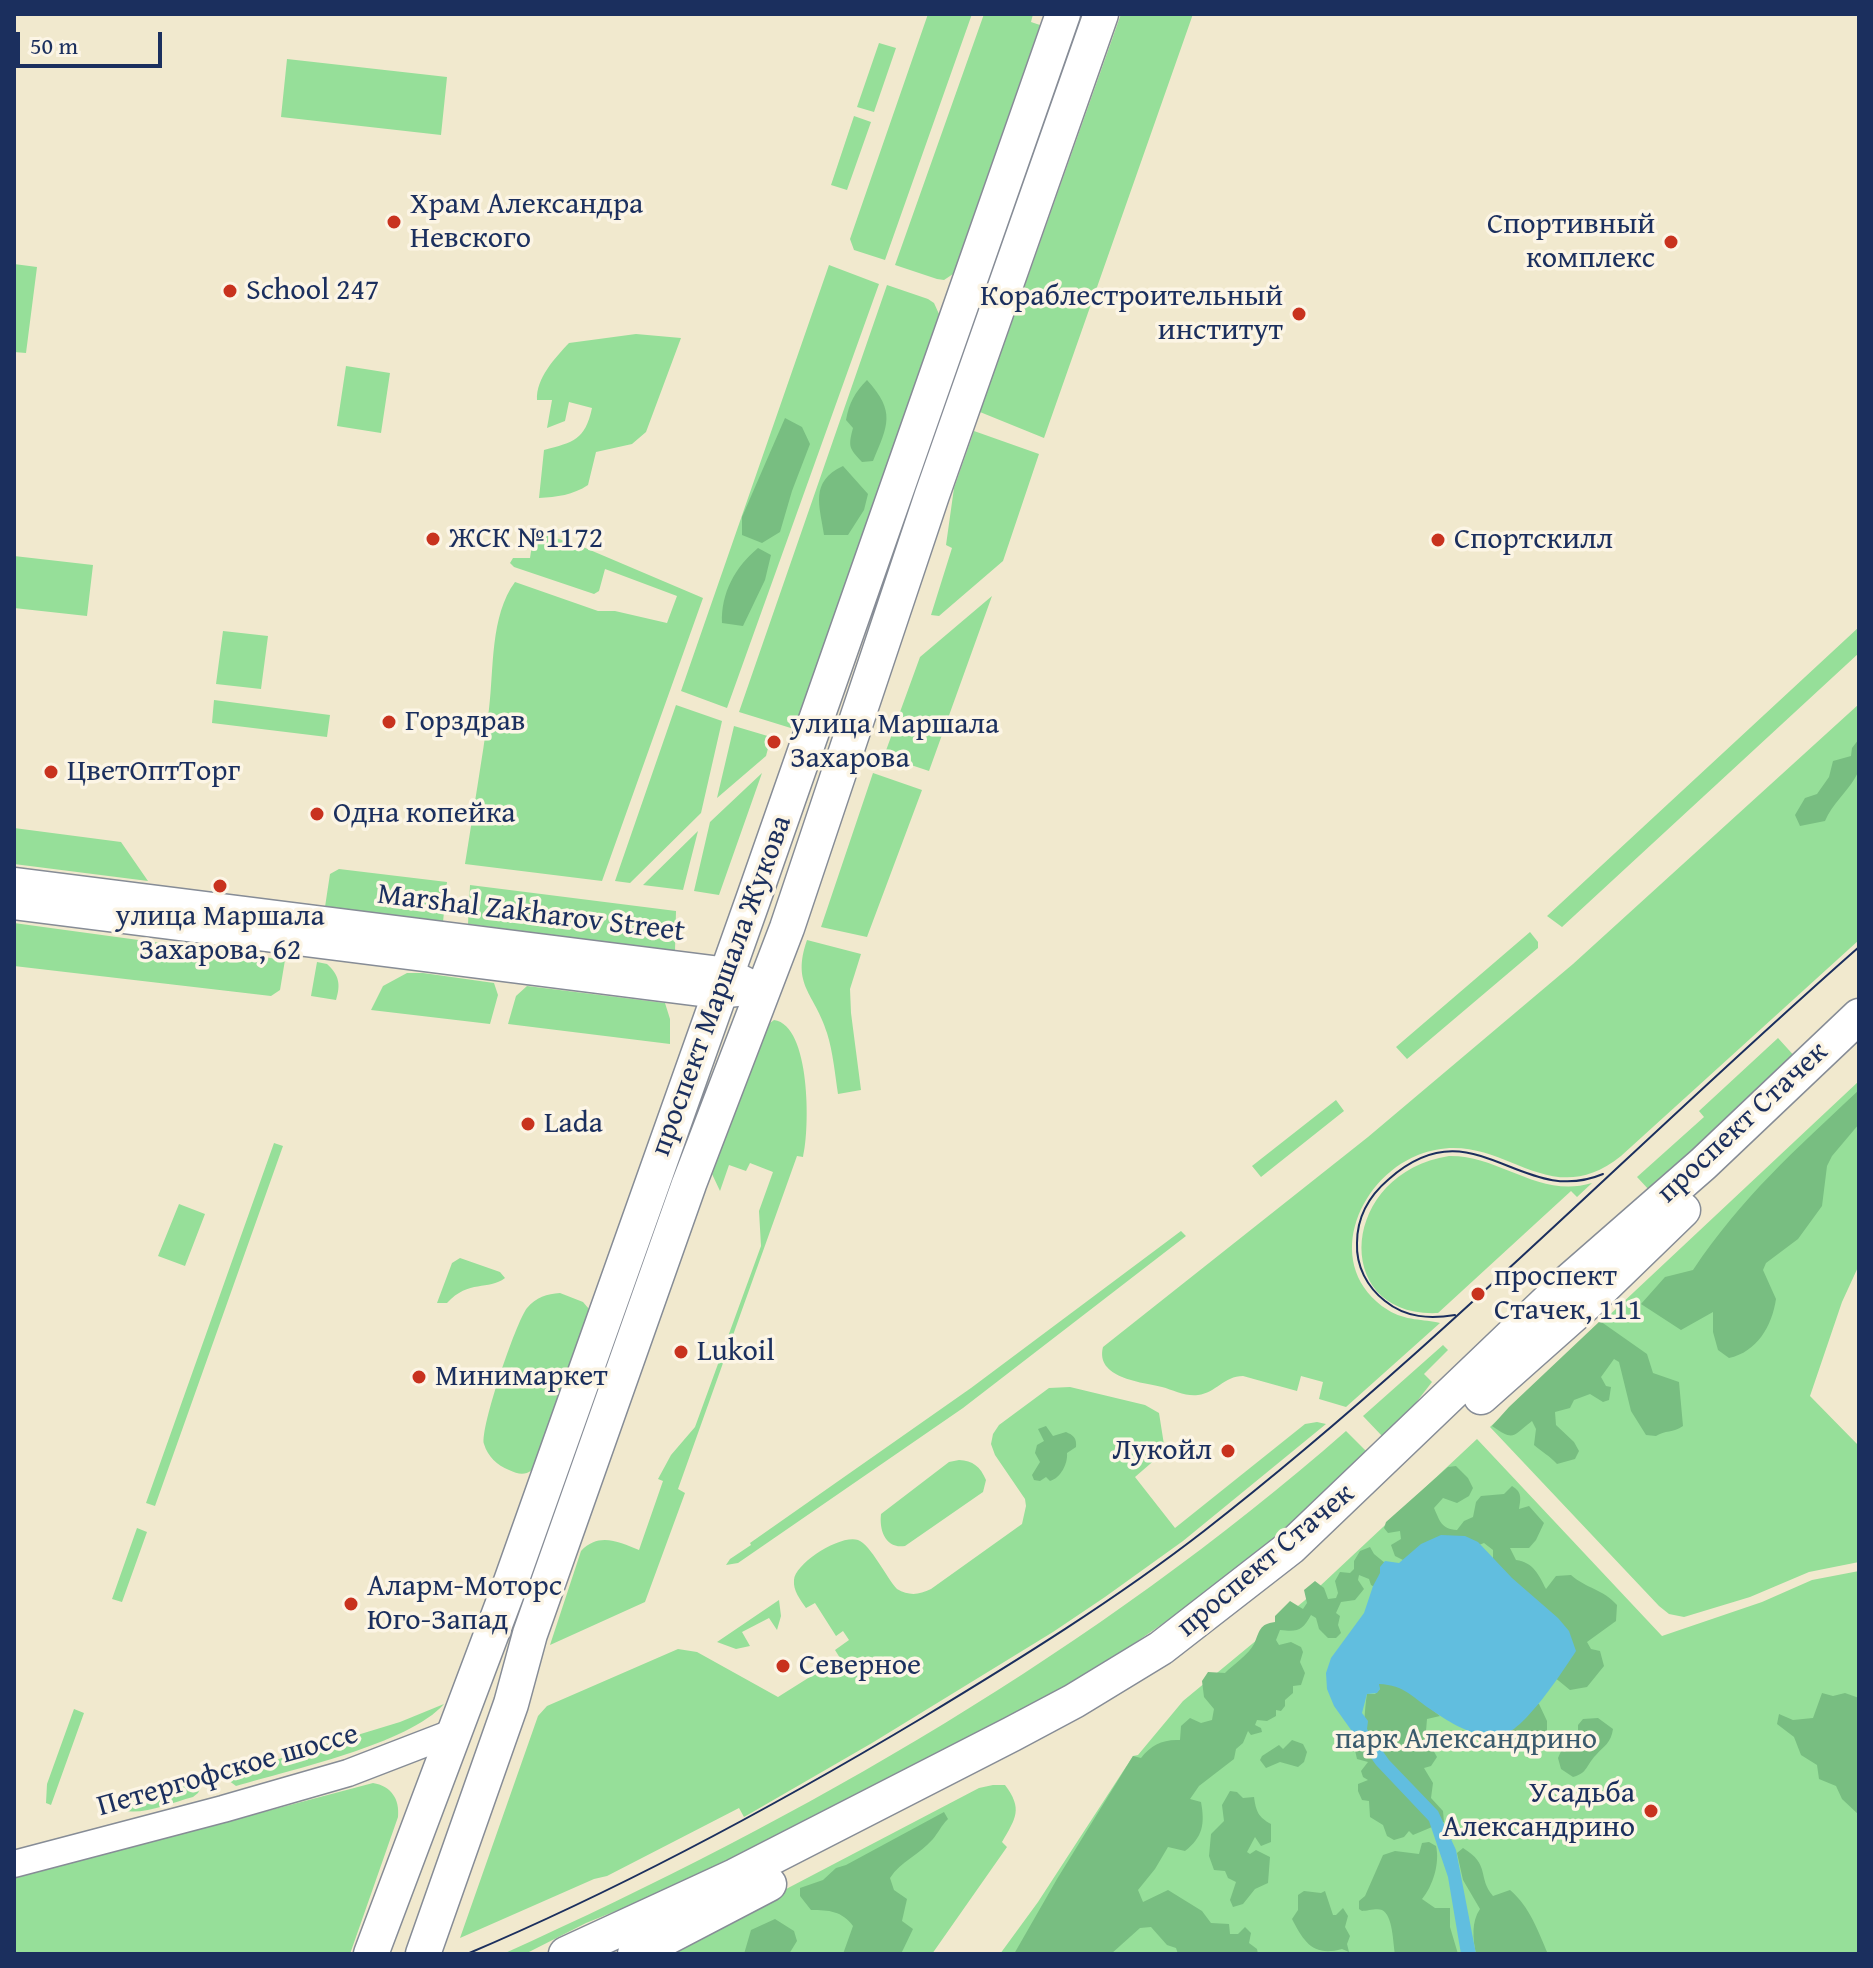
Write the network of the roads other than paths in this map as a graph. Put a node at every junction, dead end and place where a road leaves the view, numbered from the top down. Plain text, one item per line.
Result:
1 (1063, 14) edge
2 (1101, 14) edge
3 (14, 881) edge
4 (14, 906) edge
5 (723, 983) junction
6 (763, 989) junction
7 (1859, 1016) edge
8 (1859, 1045) edge
9 (457, 1731) junction
10 (14, 1864) edge
11 (371, 1954) edge
12 (423, 1954) edge
13 (566, 1954) edge
14 (635, 1954) edge

1 - 5 main road, проспект Маршала Жукова
2 - 6 main road, проспект Маршала Жукова
3 - 5 street, Marshal Zakharov Street
4 - 5 street, Marshal Zakharov Street
5 - 6 street, Marshal Zakharov Street
5 - 9 main road, проспект Маршала Жукова
6 - 12 main road, проспект Маршала Жукова
7 - 13 main road, проспект Стачек
8 - 14 main road, проспект Стачек
9 - 10 street, Петергофское шоссе
9 - 11 main road, проспект Маршала Жукова

